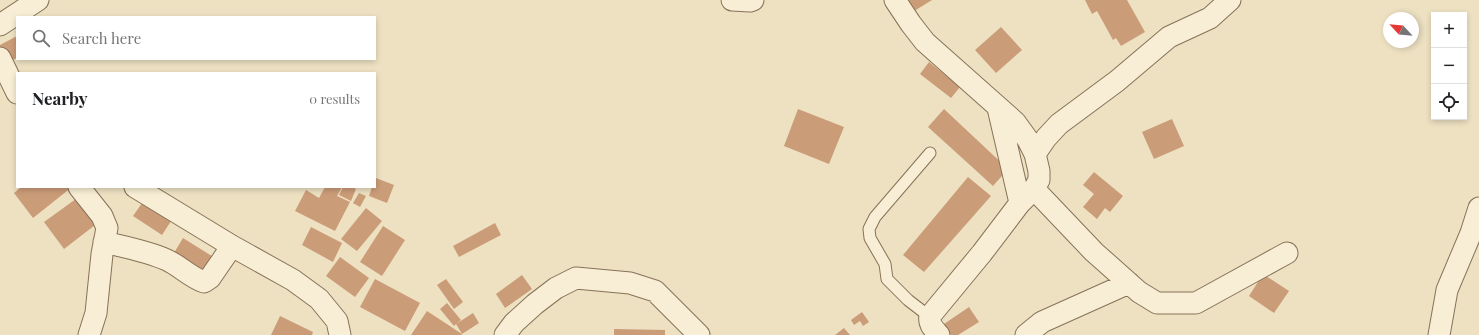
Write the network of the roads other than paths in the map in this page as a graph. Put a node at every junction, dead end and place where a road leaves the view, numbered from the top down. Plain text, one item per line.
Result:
1 (38, 0) edge
2 (732, 0) edge
3 (753, 0) edge
4 (895, 0) edge
5 (1230, 0) edge
6 (0, 25) edge
7 (0, 58) edge
8 (16, 91) edge
9 (998, 108) junction
10 (930, 152) dead end
11 (1035, 154) junction
12 (81, 188) edge
13 (137, 188) edge
14 (1027, 196) junction
15 (1479, 208) edge
16 (104, 242) junction
17 (232, 246) junction
18 (1287, 253) dead end
19 (1129, 283) junction
20 (930, 317) junction
21 (89, 335) edge
22 (340, 335) edge
23 (506, 335) edge
24 (700, 335) edge
25 (939, 335) edge
26 (1026, 335) edge
27 (1438, 335) edge

1 - 6 street
2 - 3 street
4 - 9 street
5 - 11 street
7 - 8 street
9 - 11 street
9 - 14 street
10 - 20 lane
11 - 14 street
12 - 16 street
13 - 17 street
14 - 19 street
14 - 20 street
15 - 27 street
16 - 17 street
16 - 21 street
17 - 22 street
18 - 19 street
19 - 26 street
20 - 25 street
23 - 24 street

